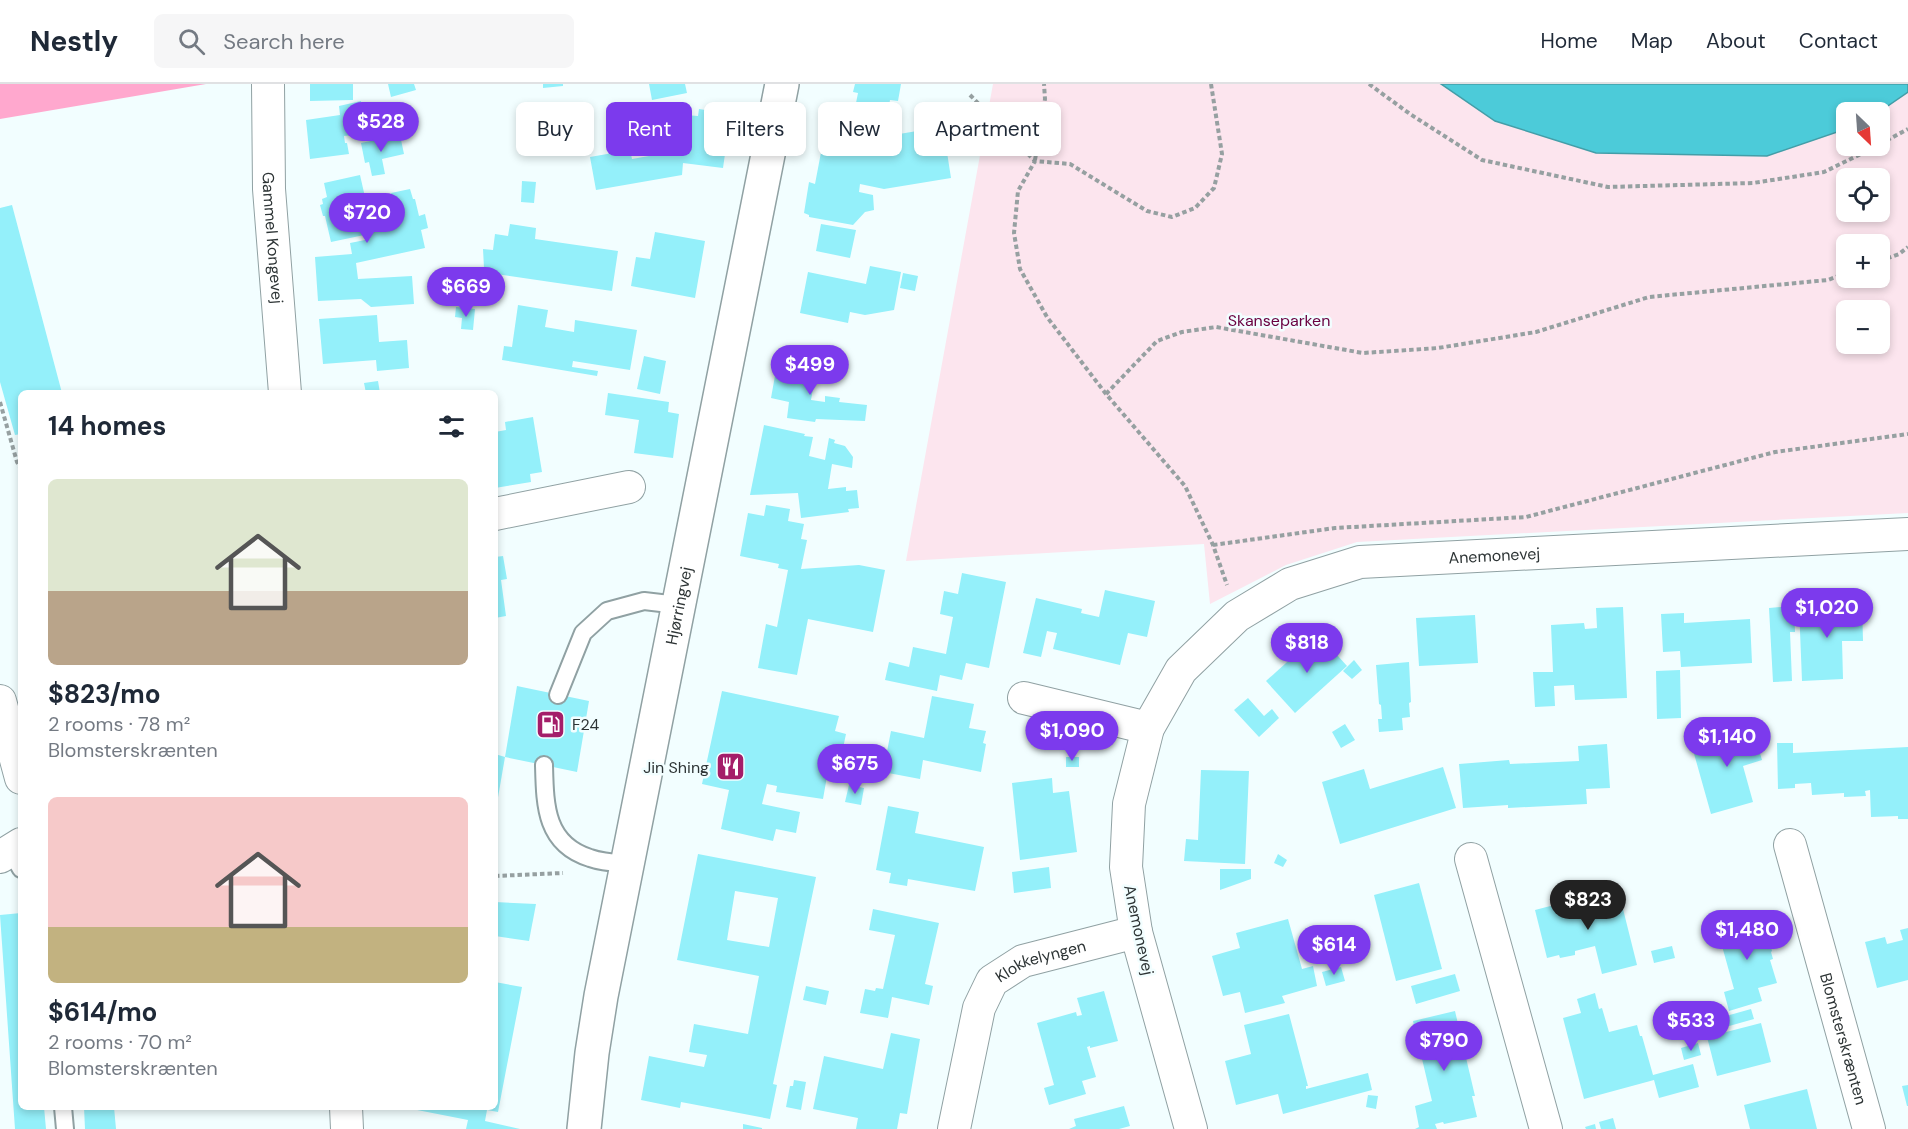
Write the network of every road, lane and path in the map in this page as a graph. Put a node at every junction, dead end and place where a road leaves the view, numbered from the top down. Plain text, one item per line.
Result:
1 (268, 84) edge
2 (782, 84) edge
3 (1044, 84) edge
4 (1211, 84) edge
5 (1369, 84) edge
6 (970, 95) dead end
7 (1908, 131) edge
8 (1890, 139) edge
9 (1856, 156) edge
10 (1035, 161) junction
11 (1908, 247) edge
12 (1890, 257) edge
13 (1836, 277) edge
14 (285, 390) edge
15 (1106, 394) junction
16 (0, 402) edge
17 (1908, 434) edge
18 (18, 465) edge
19 (630, 487) dead end
20 (498, 513) edge
21 (1908, 534) edge
22 (1213, 545) junction
23 (678, 605) junction
24 (1237, 616) junction
25 (558, 695) dead end
26 (1024, 698) dead end
27 (0, 702) edge
28 (1148, 728) junction
29 (544, 765) dead end
30 (18, 767) edge
31 (1790, 845) dead end
32 (579, 855) junction
33 (1471, 859) dead end
34 (627, 864) junction
35 (498, 876) edge
36 (1136, 932) junction
37 (63, 1110) edge
38 (346, 1110) edge
39 (65, 1129) edge
40 (347, 1129) edge
41 (584, 1129) edge
42 (954, 1129) edge
43 (1191, 1129) edge
44 (1546, 1129) edge
45 (1869, 1129) edge

1 - 14 street, Gammel Kongevej
2 - 23 main road, Hjørringvej
3 - 10 path
4 - 10 path
5 - 9 path
6 - 10 path
7 - 8 path
10 - 15 path
11 - 12 path
13 - 15 path
15 - 22 path
16 - 18 path
17 - 22 path
19 - 20 street
21 - 24 street, Anemonevej
22 - 24 path
23 - 25 lane
23 - 34 main road, Hjørringvej
24 - 28 street, Anemonevej
26 - 28 street
27 - 30 street
28 - 36 street, Anemonevej
29 - 32 lane
31 - 45 street, Blomsterskrænten
32 - 34 lane
32 - 35 path
33 - 44 street
34 - 41 main road, Hjørringvej
36 - 42 street, Klokkelyngen
36 - 43 street, Anemonevej
37 - 39 lane
38 - 40 street

